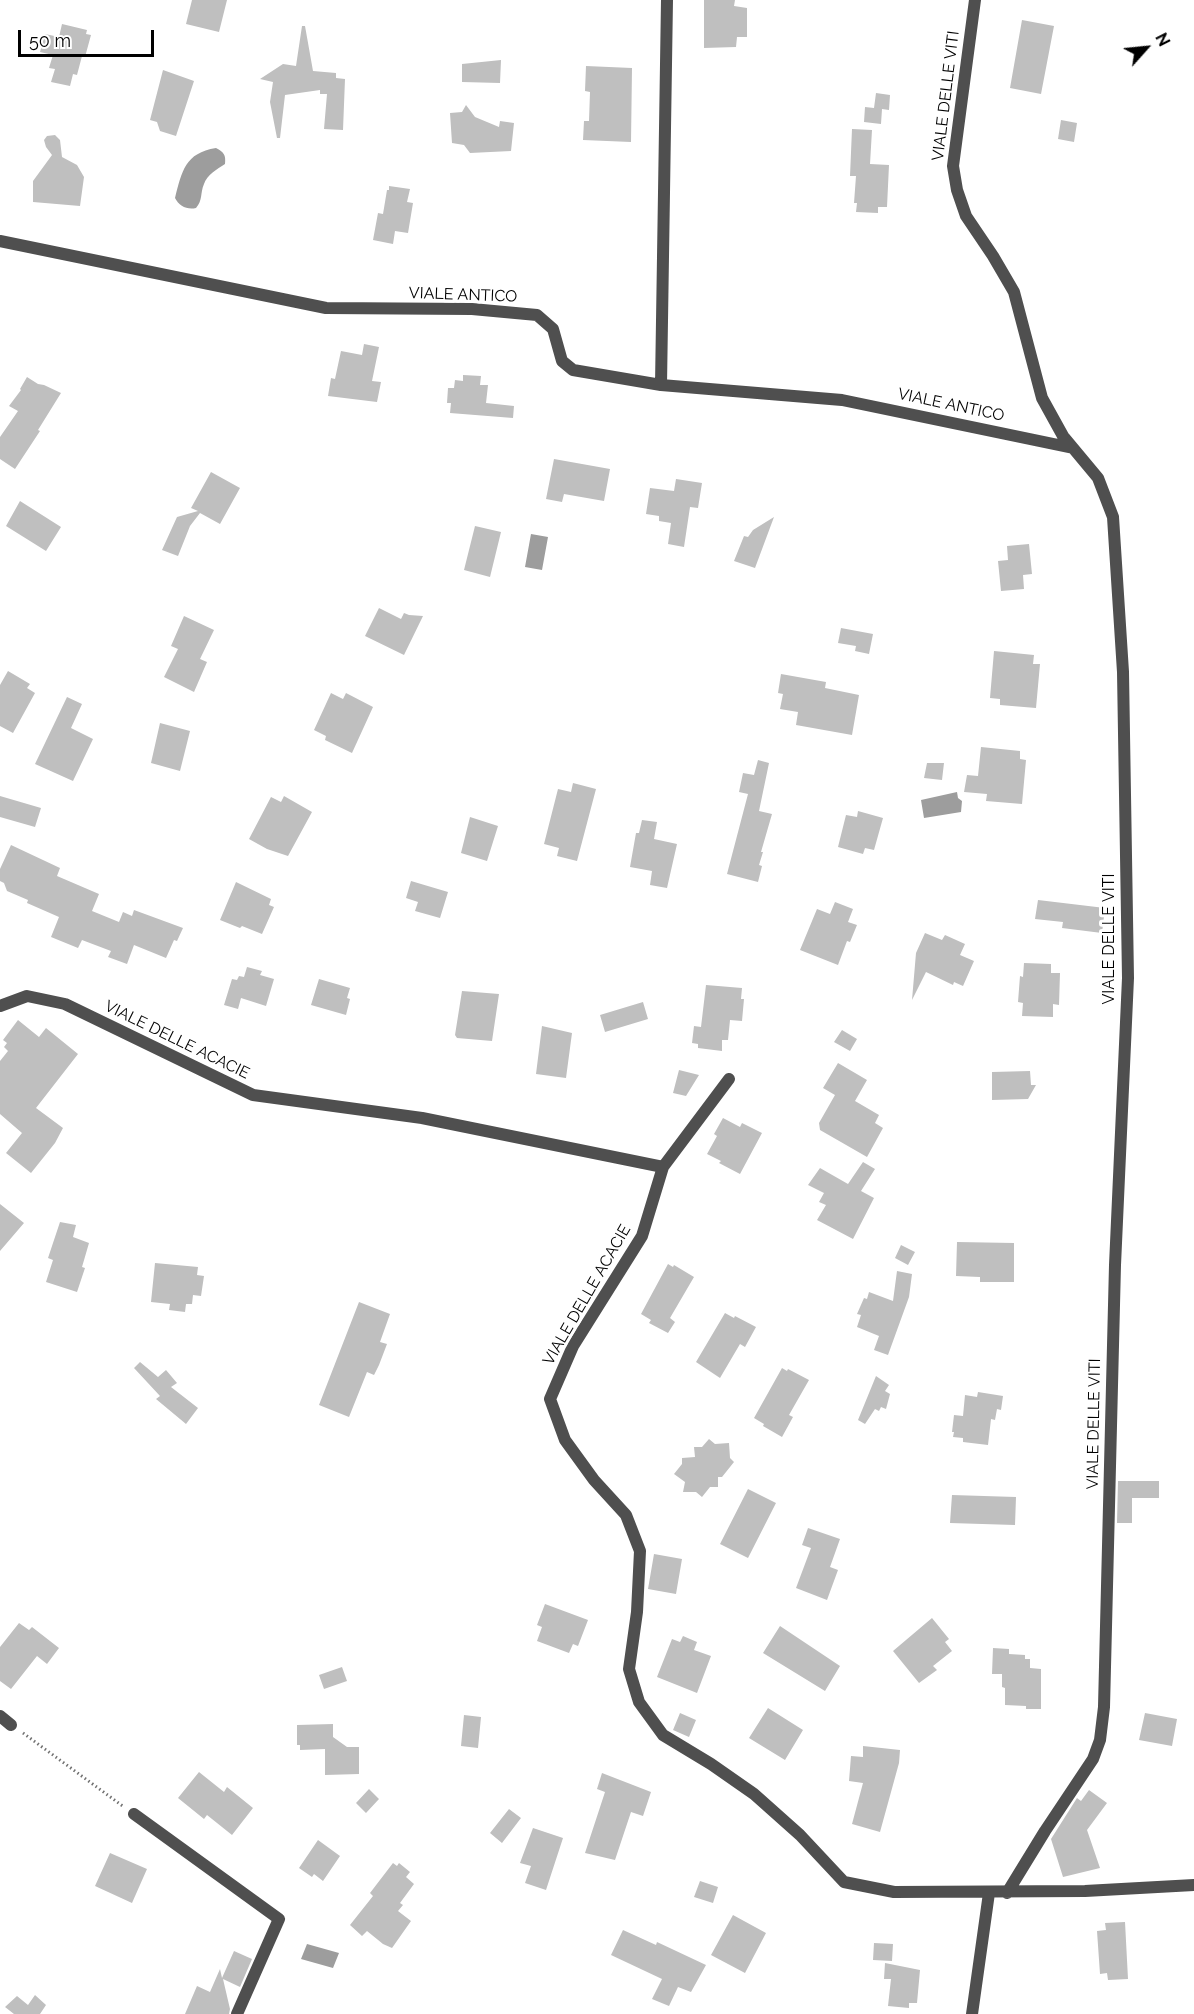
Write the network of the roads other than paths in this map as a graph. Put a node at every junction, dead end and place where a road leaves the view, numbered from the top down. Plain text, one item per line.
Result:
1 (667, 0) edge
2 (975, 0) edge
3 (0, 241) edge
4 (661, 385) junction
5 (1072, 448) junction
6 (0, 1006) edge
7 (729, 1079) dead end
8 (663, 1167) junction
9 (0, 1716) edge
10 (11, 1725) road end
11 (134, 1814) road end
12 (1194, 1885) edge
13 (989, 1893) junction
14 (1007, 1893) junction
15 (237, 2014) edge
16 (972, 2014) edge

1 - 4 street
2 - 5 street, VIALE DELLE VITI
3 - 4 street, VIALE ANTICO
4 - 5 street, VIALE ANTICO
5 - 14 street, VIALE DELLE VITI
6 - 8 street, VIALE DELLE ACACIE
7 - 8 street, VIALE DELLE ACACIE
8 - 13 street, VIALE DELLE ACACIE
9 - 10 street
11 - 15 street
12 - 14 street, VIALE DELLE ACACIE
13 - 14 street, VIALE DELLE ACACIE
13 - 16 street

